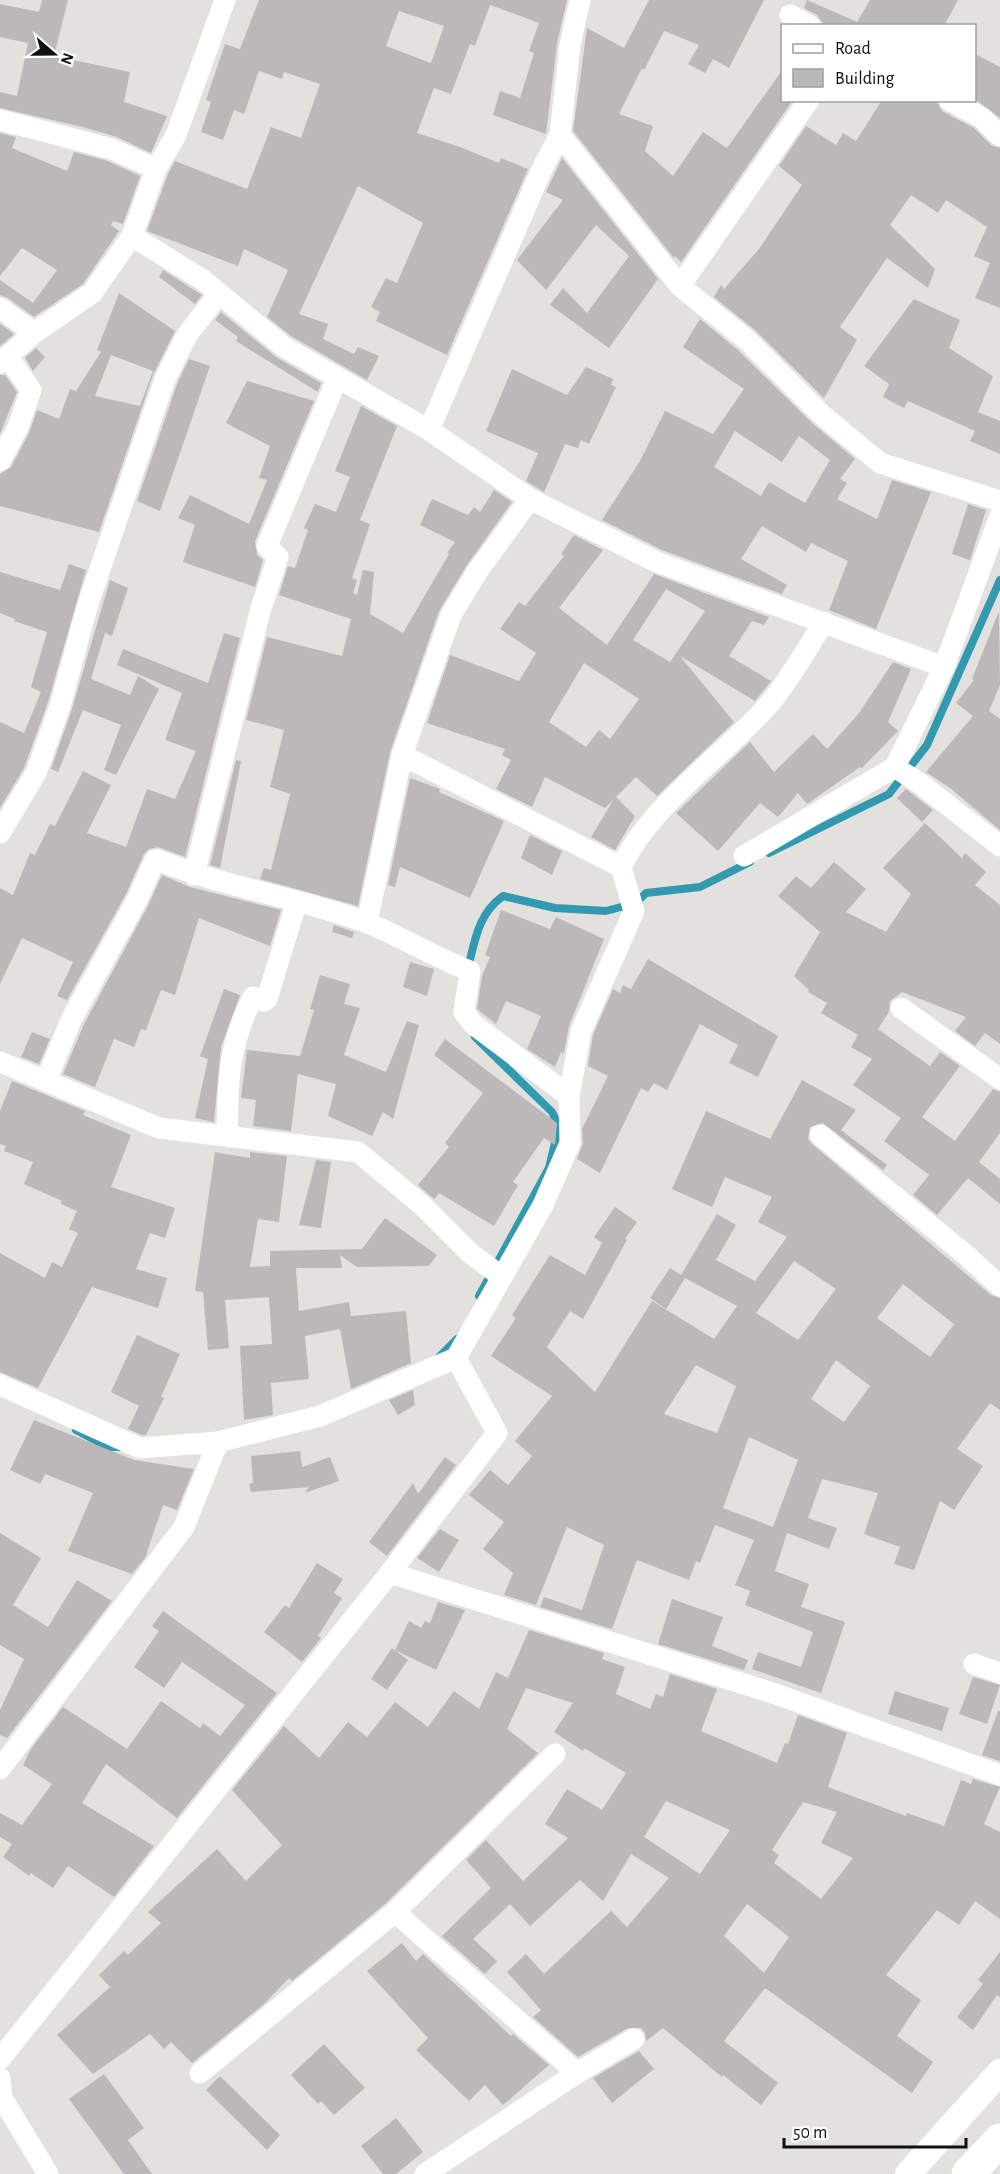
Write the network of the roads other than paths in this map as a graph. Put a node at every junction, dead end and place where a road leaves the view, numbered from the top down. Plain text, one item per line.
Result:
1 (225, 0) edge
2 (580, 0) edge
3 (790, 15) dead end
4 (806, 24) edge
5 (808, 102) edge
6 (953, 102) edge
7 (0, 120) edge
8 (560, 135) junction
9 (1000, 136) edge
10 (156, 169) junction
11 (132, 236) junction
12 (680, 286) junction
13 (218, 295) junction
14 (0, 308) edge
15 (34, 333) junction
16 (4, 360) edge
17 (337, 379) junction
18 (429, 430) junction
19 (0, 461) edge
20 (530, 499) junction
21 (1000, 501) edge
22 (1000, 516) edge
23 (824, 622) junction
24 (944, 667) junction
25 (402, 755) junction
26 (895, 767) junction
27 (0, 833) edge
28 (1000, 846) edge
29 (744, 856) dead end
30 (621, 867) junction
31 (194, 875) junction
32 (297, 901) junction
33 (367, 923) junction
34 (901, 1008) dead end
35 (0, 1062) edge
36 (1000, 1079) edge
37 (46, 1081) junction
38 (569, 1096) junction
39 (820, 1135) dead end
40 (227, 1137) junction
41 (502, 1277) junction
42 (1000, 1286) edge
43 (456, 1358) junction
44 (0, 1385) edge
45 (218, 1442) junction
46 (390, 1573) junction
47 (974, 1664) dead end
48 (1000, 1673) edge
49 (555, 1754) dead end
50 (0, 1769) edge
51 (1000, 1775) edge
52 (395, 1911) junction
53 (634, 2039) dead end
54 (0, 2059) edge
55 (1000, 2072) edge
56 (200, 2073) dead end
57 (577, 2073) junction
58 (1, 2091) edge
59 (1000, 2140) edge
60 (48, 2174) edge
61 (426, 2174) edge
62 (908, 2174) edge
63 (968, 2174) edge

1 - 10 street
2 - 8 street
3 - 4 street
5 - 12 street
6 - 9 street
7 - 10 street
8 - 12 street
8 - 18 street
10 - 11 street
11 - 13 street
11 - 15 street
12 - 21 street
13 - 17 street
13 - 27 street
14 - 15 street
15 - 16 street
16 - 19 street
17 - 18 street
17 - 31 street
18 - 20 street
20 - 23 street
20 - 25 street
22 - 24 street
23 - 24 street
23 - 30 street
24 - 26 street
25 - 30 street
25 - 33 street
26 - 28 street
26 - 29 street
30 - 38 street
31 - 32 street
31 - 37 street
32 - 33 street
32 - 40 street
33 - 38 street
34 - 36 street
35 - 37 street
37 - 40 street
38 - 41 street
39 - 42 street
40 - 41 street
41 - 43 street
43 - 45 street
43 - 46 street
44 - 45 street
45 - 50 street
46 - 51 street
46 - 54 street
47 - 48 street
49 - 52 street
52 - 56 street
52 - 57 street
53 - 57 street
55 - 62 street
57 - 61 street
58 - 60 street
59 - 63 highway

